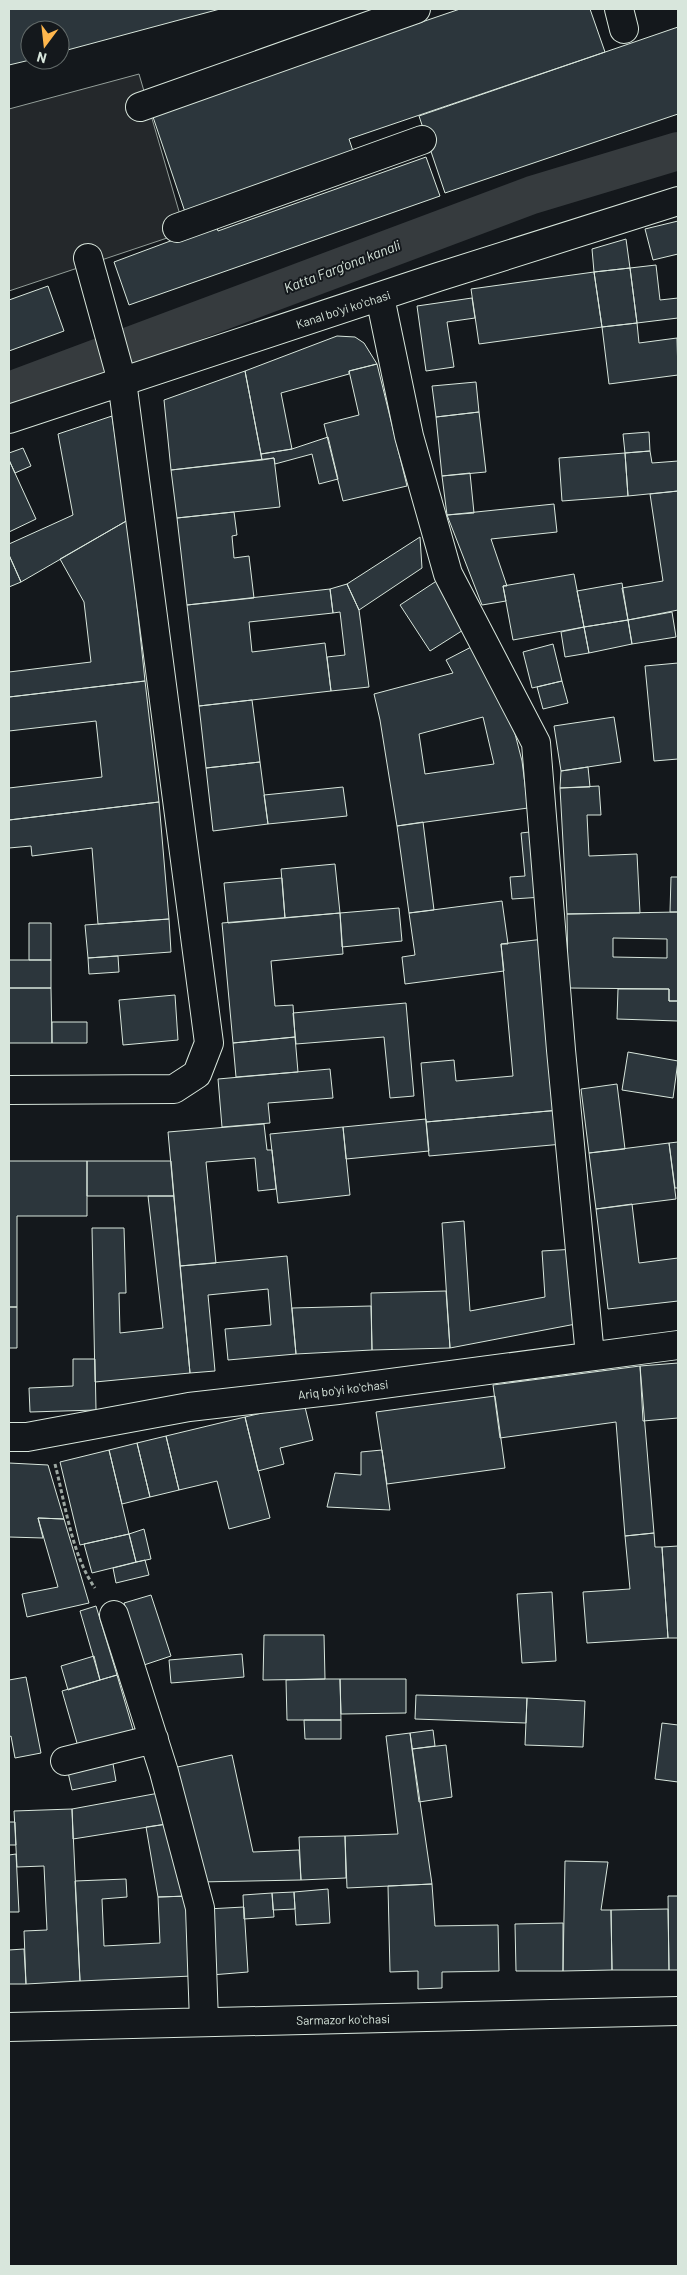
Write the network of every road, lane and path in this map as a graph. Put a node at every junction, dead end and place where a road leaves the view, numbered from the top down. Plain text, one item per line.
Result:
1 (416, 9) edge
2 (140, 107) dead end
3 (422, 140) dead end
4 (678, 201) edge
5 (177, 228) dead end
6 (88, 258) dead end
7 (380, 297) junction
8 (121, 373) junction
9 (9, 419) edge
10 (9, 1090) edge
11 (678, 1345) edge
12 (590, 1356) junction
13 (47, 1433) junction
14 (9, 1436) edge
15 (114, 1615) joint
16 (154, 1739) junction
17 (65, 1761) dead end
18 (678, 2011) edge
19 (204, 2022) junction
20 (9, 2027) edge

1 - 2 street
3 - 5 street
4 - 7 street, Kanal boʻyi koʻchasi
6 - 8 street
7 - 8 street, Kanal boʻyi koʻchasi
7 - 12 street
8 - 9 street, Kanal boʻyi koʻchasi
8 - 10 street
11 - 12 street, Ariq boʻyi koʻchasi
12 - 13 street, Ariq boʻyi koʻchasi
13 - 14 street, Ariq boʻyi koʻchasi
13 - 15 path
15 - 16 street
16 - 17 street
16 - 19 street
18 - 19 street, Sarmazor koʻchasi
19 - 20 street, Sarmazor koʻchasi

